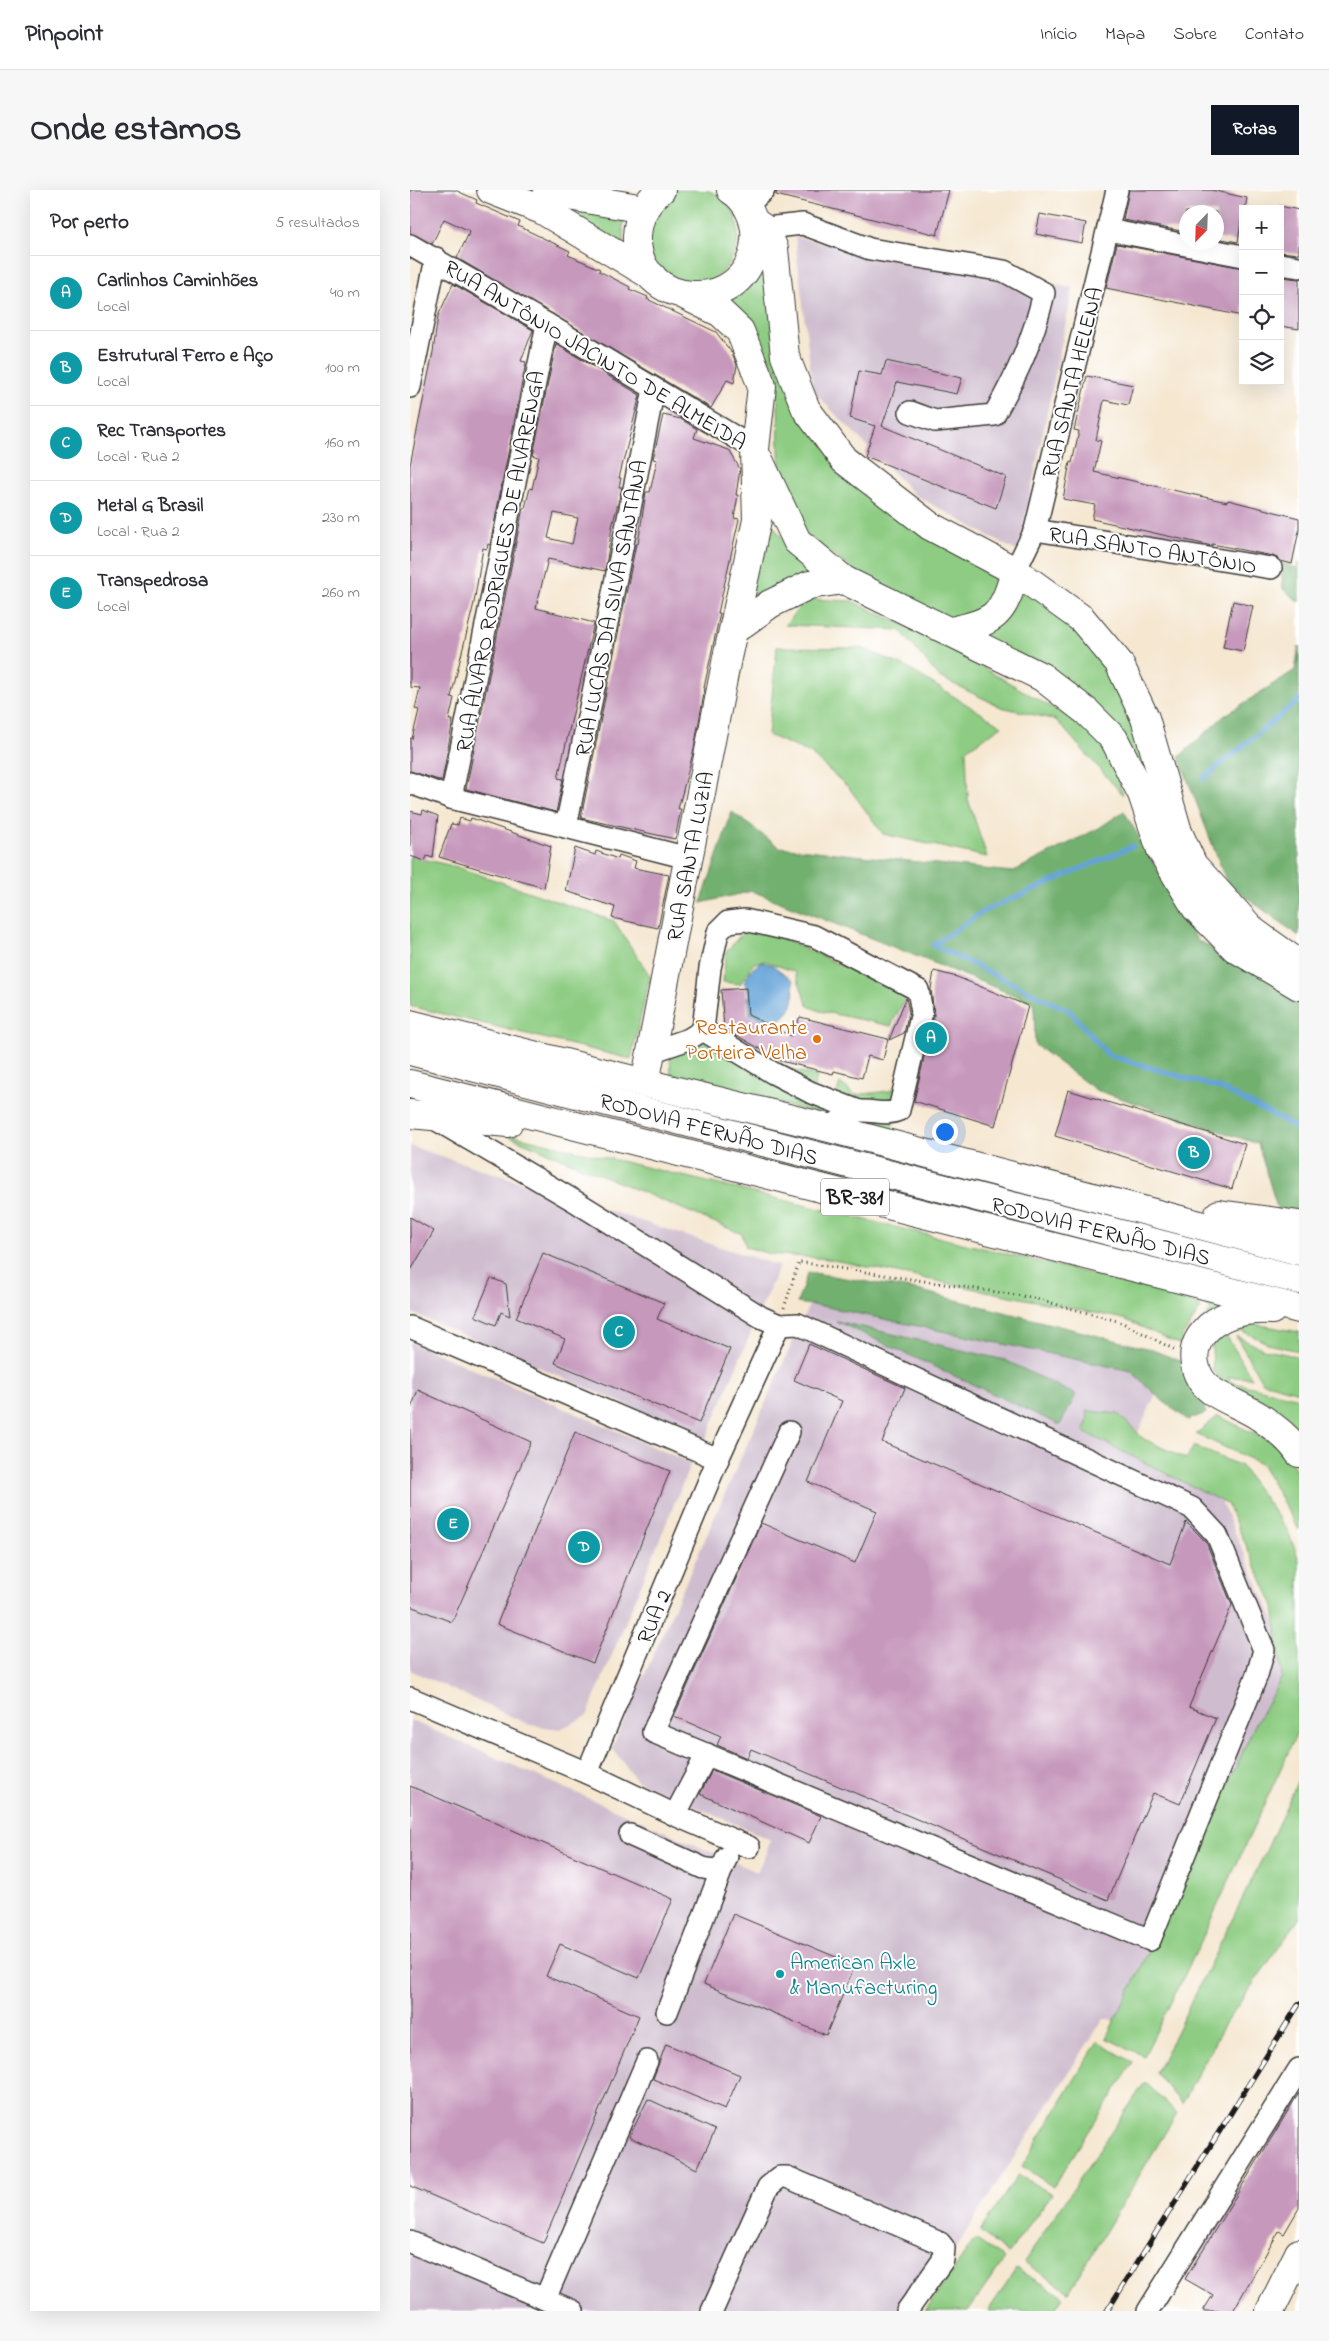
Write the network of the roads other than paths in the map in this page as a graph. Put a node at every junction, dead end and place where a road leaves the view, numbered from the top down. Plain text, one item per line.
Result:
1 (491, 190) edge
2 (547, 190) edge
3 (1117, 190) edge
4 (652, 199) edge
5 (752, 207) edge
6 (1108, 230) junction
7 (410, 245) edge
8 (1239, 255) edge
9 (436, 258) junction
10 (1284, 265) edge
11 (1299, 267) edge
12 (652, 276) junction
13 (684, 295) junction
14 (547, 324) junction
15 (410, 387) edge
16 (654, 389) junction
17 (910, 412) dead end
18 (755, 449) junction
19 (1035, 530) junction
20 (1270, 568) dead end
21 (1015, 571) junction
22 (844, 580) junction
23 (734, 630) junction
24 (951, 632) junction
25 (410, 782) edge
26 (451, 798) junction
27 (566, 827) junction
28 (688, 858) junction
29 (1299, 964) edge
30 (1299, 986) edge
31 (410, 1024) edge
32 (703, 1030) junction
33 (410, 1051) edge
34 (651, 1052) junction
35 (646, 1083) junction
36 (410, 1084) edge
37 (860, 1111) junction
38 (420, 1115) edge
39 (829, 1128) junction
40 (587, 1129) junction
41 (1085, 1195) junction
42 (1299, 1225) edge
43 (1299, 1251) edge
44 (1299, 1280) edge
45 (1299, 1310) edge
46 (779, 1325) junction
47 (410, 1327) edge
48 (789, 1432) dead end
49 (1299, 1453) edge
50 (718, 1459) junction
51 (410, 1698) edge
52 (707, 1754) junction
53 (587, 1773) junction
54 (675, 1816) junction
55 (630, 1835) dead end
56 (723, 1866) junction
57 (667, 2012) dead end
58 (648, 2061) dead end
59 (1299, 2069) edge
60 (410, 2242) edge
61 (1299, 2254) edge
62 (545, 2299) junction
63 (573, 2311) edge
64 (712, 2311) edge
65 (907, 2311) edge
66 (1148, 2311) edge
67 (1270, 2311) edge

1 - 12 main road
2 - 4 main road
3 - 6 street, RUA SANTA HELENA
4 - 12 main road
5 - 13 main road
5 - 17 street
5 - 21 main road
6 - 8 street
6 - 19 street, RUA SANTA HELENA
7 - 9 street, RUA ANTÔNIO JACINTO DE ALMEIDA
9 - 14 street, RUA ANTÔNIO JACINTO DE ALMEIDA
9 - 15 street
10 - 11 street
12 - 13 main road
13 - 18 main road, RUA SANTA LUZIA
14 - 16 street, RUA ANTÔNIO JACINTO DE ALMEIDA
14 - 26 street, RUA ÁLVARO RODRIGUES DE ALVARENGA
16 - 18 street, RUA ANTÔNIO JACINTO DE ALMEIDA
16 - 27 street, RUA LUCAS DA SILVA SANTANA
18 - 22 main road
18 - 23 main road, RUA SANTA LUZIA
19 - 20 street, RUA SANTO ANTÔNIO
19 - 21 street, RUA SANTA HELENA
21 - 24 main road
21 - 29 main road
22 - 23 main road
22 - 24 main road
23 - 28 main road, RUA SANTA LUZIA
24 - 30 main road
25 - 26 street
26 - 27 street
27 - 28 street
28 - 34 main road, RUA SANTA LUZIA
31 - 35 main road, BR-381
32 - 34 street
32 - 37 street
32 - 37 street
33 - 44 main road, RODOVIA FERNÃO DIAS / BR-381
34 - 35 main road, RUA SANTA LUZIA
35 - 39 main road, BR-381
36 - 40 main road, RODOVIA FERNÃO DIAS / BR-381
37 - 39 street
38 - 40 main road
38 - 46 street
39 - 41 main road, BR-381
40 - 45 main road, RODOVIA FERNÃO DIAS / BR-381
41 - 42 main road
41 - 43 main road, BR-381
45 - 49 main road
46 - 50 street, RUA 2
46 - 52 street
47 - 50 street
48 - 52 street
50 - 53 street, RUA 2
51 - 53 street
52 - 54 street
53 - 54 street
54 - 56 street
55 - 56 street
56 - 57 street
58 - 62 street
59 - 66 street
60 - 62 street
61 - 67 main road
62 - 63 street
64 - 65 street

